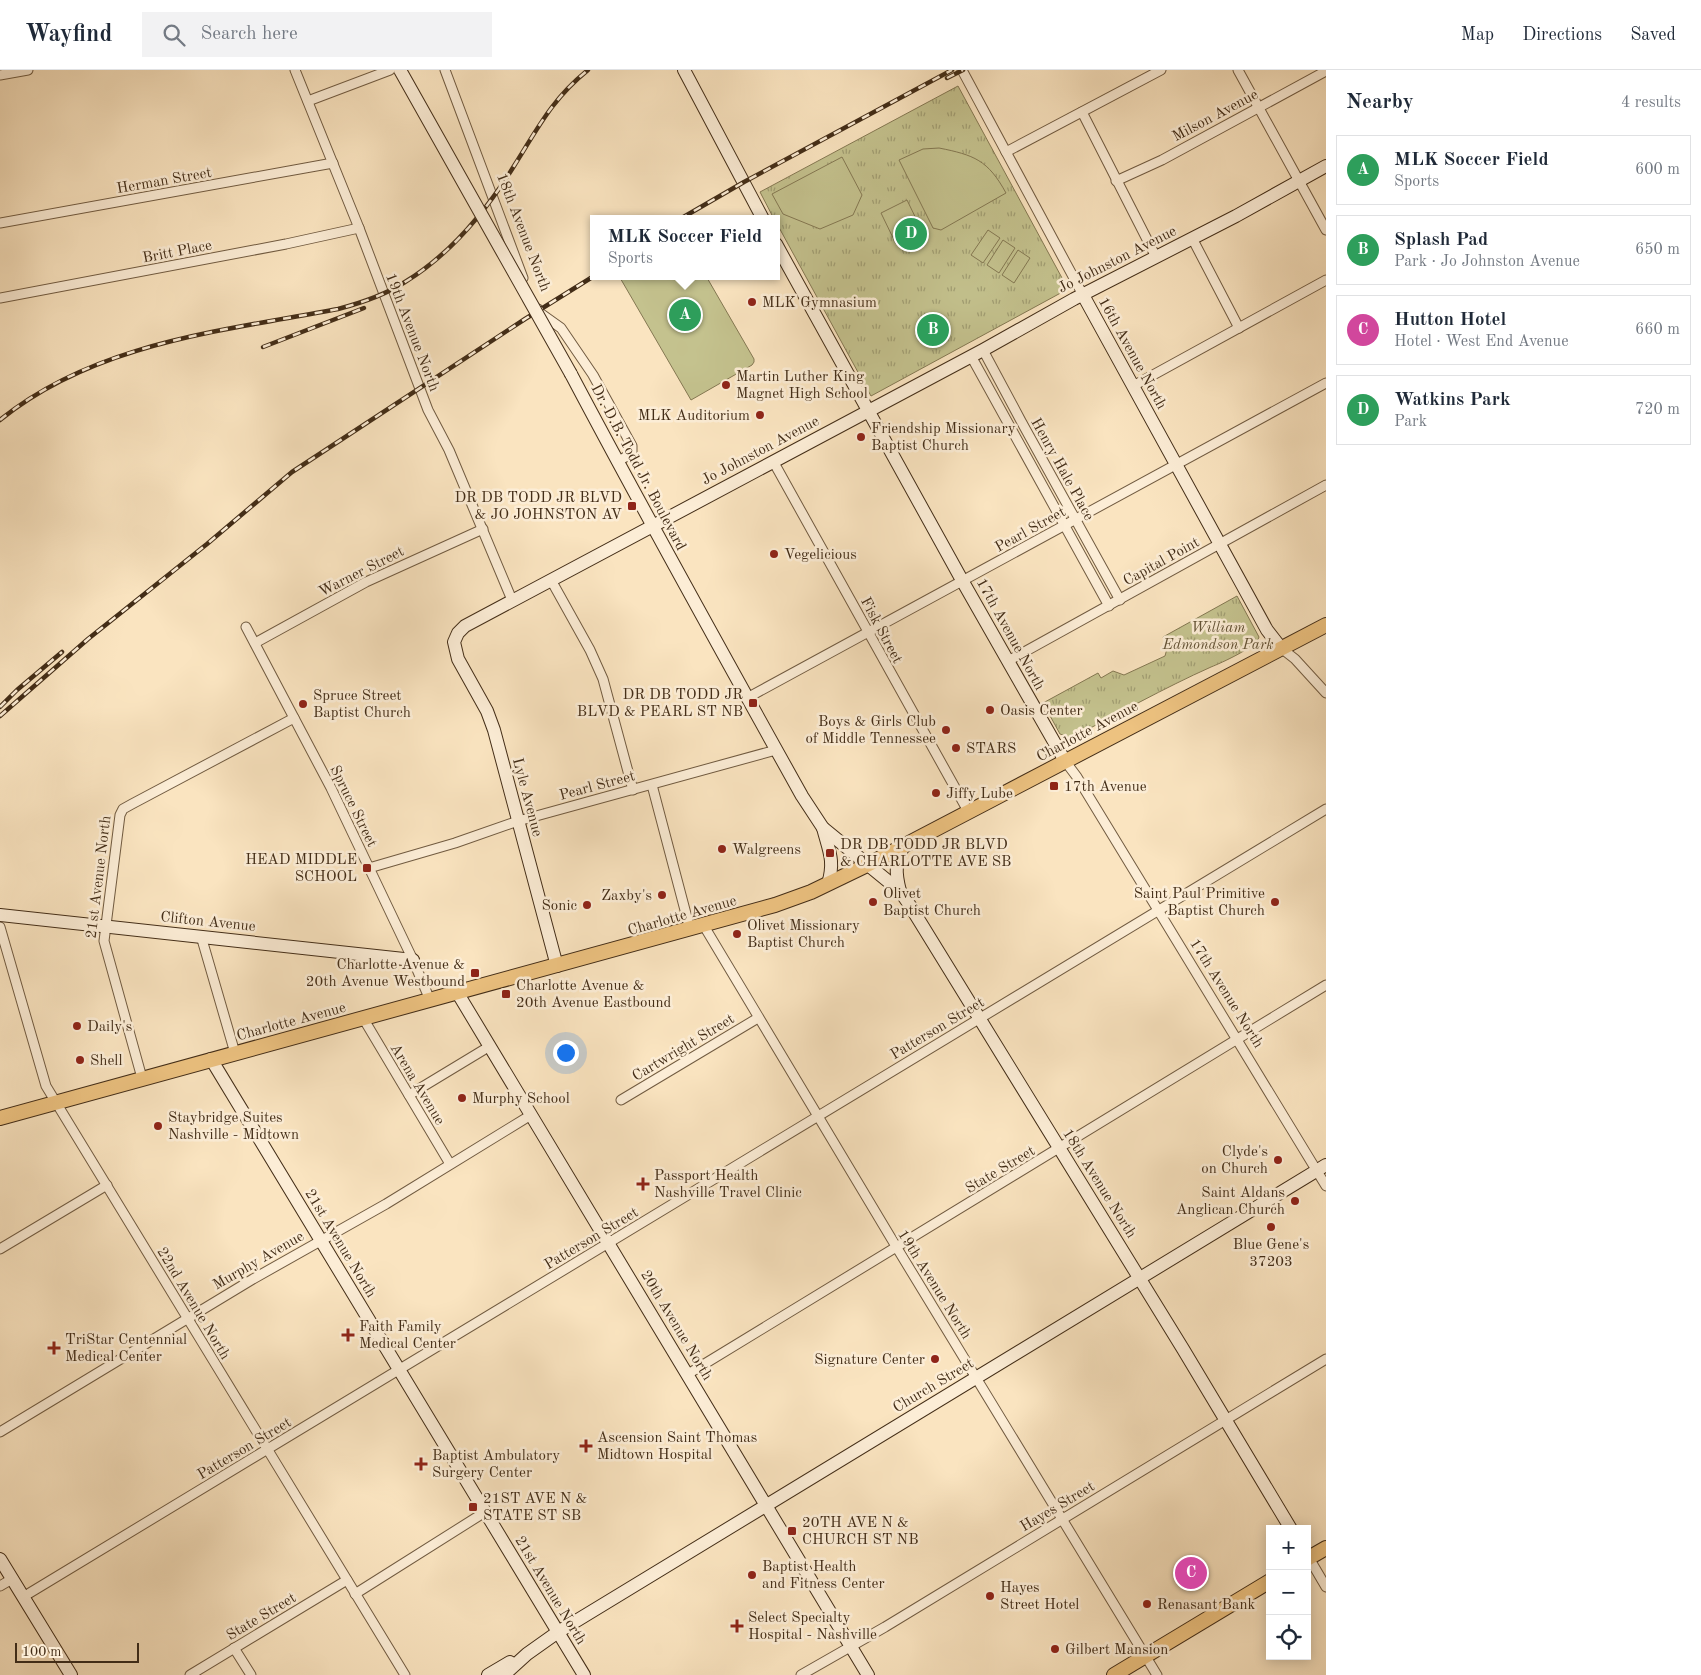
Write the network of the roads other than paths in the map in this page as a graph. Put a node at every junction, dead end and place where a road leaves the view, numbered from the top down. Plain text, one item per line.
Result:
1 (28, 70) edge
2 (295, 70) edge
3 (390, 70) edge
4 (400, 70) edge
5 (445, 70) edge
6 (684, 70) edge
7 (962, 70) edge
8 (1161, 70) edge
9 (1238, 70) edge
10 (1326, 71) edge
11 (0, 75) edge
12 (308, 101) junction
13 (1259, 108) junction
14 (1082, 112) junction
15 (1006, 152) junction
16 (332, 163) junction
17 (1326, 166) edge
18 (1299, 180) junction
19 (1116, 181) junction
20 (761, 215) edge
21 (0, 223) edge
22 (359, 228) junction
23 (1326, 230) edge
24 (1192, 238) junction
25 (780, 251) edge
26 (1156, 257) junction
27 (1326, 280) edge
28 (1083, 295) junction
29 (0, 298) edge
30 (1239, 328) junction
31 (983, 350) junction
32 (971, 356) junction
33 (1326, 383) edge
34 (1133, 386) junction
35 (868, 411) junction
36 (772, 461) junction
37 (617, 462) junction
38 (1176, 465) junction
39 (1326, 485) edge
40 (1076, 520) junction
41 (651, 526) junction
42 (1064, 526) junction
43 (482, 529) junction
44 (1219, 544) junction
45 (551, 580) junction
46 (963, 582) junction
47 (512, 600) junction
48 (1120, 600) junction
49 (1109, 606) junction
50 (1326, 625) edge
51 (246, 627) dead end
52 (868, 632) junction
53 (454, 642) joint
54 (255, 643) junction
55 (1280, 648) junction
56 (1008, 661) junction
57 (1326, 693) edge
58 (747, 698) junction
59 (294, 718) junction
60 (776, 750) junction
61 (1065, 761) junction
62 (652, 785) junction
63 (633, 790) junction
64 (1326, 809) edge
65 (968, 811) junction
66 (518, 820) junction
67 (823, 828) junction
68 (905, 844) junction
69 (867, 865) junction
70 (369, 868) junction
71 (828, 884) junction
72 (900, 891) junction
73 (1158, 911) junction
74 (0, 915) edge
75 (106, 925) junction
76 (0, 928) edge
77 (697, 928) junction
78 (201, 936) junction
79 (413, 960) junction
80 (556, 966) junction
81 (1326, 985) edge
82 (457, 992) junction
83 (430, 1000) junction
84 (363, 1018) junction
85 (758, 1018) junction
86 (979, 1019) junction
87 (1237, 1040) junction
88 (490, 1046) junction
89 (234, 1053) junction
90 (210, 1059) junction
91 (142, 1078) junction
92 (409, 1095) junction
93 (621, 1100) dead end
94 (57, 1103) junction
95 (532, 1115) junction
96 (819, 1116) junction
97 (0, 1118) edge
98 (1059, 1149) junction
99 (450, 1164) junction
100 (1321, 1168) edge
101 (107, 1185) junction
102 (1326, 1186) edge
103 (320, 1240) junction
104 (609, 1243) junction
105 (897, 1248) junction
106 (0, 1249) edge
107 (1140, 1278) junction
108 (186, 1319) junction
109 (1326, 1359) edge
110 (399, 1370) junction
111 (688, 1374) junction
112 (977, 1378) junction
113 (1226, 1420) junction
114 (0, 1432) edge
115 (267, 1450) junction
116 (766, 1505) junction
117 (485, 1512) junction
118 (1062, 1519) junction
119 (1289, 1525) edge
120 (1326, 1548) edge
121 (1311, 1556) edge
122 (1311, 1563) edge
123 (2, 1566) edge
124 (12, 1579) junction
125 (347, 1580) junction
126 (1266, 1584) edge
127 (0, 1586) edge
128 (1326, 1587) edge
129 (355, 1594) junction
130 (23, 1597) junction
131 (558, 1632) junction
132 (542, 1642) junction
133 (851, 1647) junction
134 (234, 1648) junction
135 (1146, 1656) junction
136 (71, 1675) edge
137 (190, 1675) edge
138 (251, 1675) edge
139 (405, 1675) edge
140 (488, 1675) edge
141 (504, 1675) edge
142 (584, 1675) edge
143 (801, 1675) edge
144 (868, 1675) edge
145 (1114, 1675) edge
146 (1158, 1675) edge

1 - 11 street
2 - 12 street, 19th Avenue North
3 - 12 street
4 - 37 main road, Dr. D.B. Todd Jr. Boulevard, bridge
5 - 37 street, 18th Avenue North
6 - 20 main road
7 - 15 street, 16th Avenue North
8 - 14 street
9 - 13 street
10 - 13 street, Milson Avenue
12 - 16 street, 19th Avenue North
13 - 18 street
13 - 19 street, Milson Avenue
14 - 15 street
14 - 19 street
15 - 28 street, 16th Avenue North
16 - 21 street, Herman Street
16 - 22 street, 19th Avenue North
17 - 18 main road, Jo Johnston Avenue
18 - 23 street
18 - 24 main road, Jo Johnston Avenue
19 - 26 street
22 - 29 street, Britt Place
22 - 43 street, 19th Avenue North
24 - 26 main road, Jo Johnston Avenue
24 - 30 street
25 - 35 main road, 17th Avenue North
26 - 28 main road, Jo Johnston Avenue
27 - 30 street
28 - 31 main road, Jo Johnston Avenue
28 - 34 main road, 16th Avenue North
30 - 34 street
31 - 32 main road, Jo Johnston Avenue
31 - 40 street, Henry Hale Place
32 - 35 main road, Jo Johnston Avenue
32 - 42 street, Henry Hale Place
33 - 38 street, Pearl Street
34 - 38 main road, 16th Avenue North
35 - 36 main road, Jo Johnston Avenue
35 - 46 main road, 17th Avenue North
36 - 41 main road, Jo Johnston Avenue
36 - 52 street, Fisk Street
37 - 41 main road, Dr. D.B. Todd Jr. Boulevard
38 - 40 street, Pearl Street
38 - 44 main road, 16th Avenue North
39 - 44 street, Capital Point
40 - 42 street, Pearl Street
40 - 48 street, Henry Hale Place
41 - 45 main road, Jo Johnston Avenue
41 - 58 main road, Dr. D.B. Todd Jr. Boulevard
42 - 46 street, Pearl Street
42 - 49 street, Henry Hale Place
43 - 47 street, 19th Avenue North
43 - 54 street, Warner Street
44 - 48 street, Capital Point
44 - 55 main road, 16th Avenue North
45 - 47 main road, Jo Johnston Avenue
45 - 63 street
46 - 52 street, Pearl Street
46 - 56 main road, 17th Avenue North
47 - 53 main road, Jo Johnston Avenue
48 - 49 street, Capital Point
49 - 56 street, Capital Point
50 - 55 main road, Charlotte Avenue
51 - 54 street, Spruce Street
52 - 58 street, Pearl Street
52 - 65 street, Fisk Street
53 - 66 main road, Lyle Avenue
54 - 59 street, Spruce Street
55 - 57 street
55 - 61 main road, Charlotte Avenue
56 - 61 main road, 17th Avenue North
58 - 60 main road, Dr. D.B. Todd Jr. Boulevard
59 - 70 street, Spruce Street
59 - 75 street, 21st Avenue North
60 - 62 street, Pearl Street
60 - 67 main road, Dr. D.B. Todd Jr. Boulevard
61 - 65 main road, Charlotte Avenue
61 - 73 street, 17th Avenue North
62 - 63 street, Pearl Street
62 - 77 street, 19th Avenue North
63 - 66 street, Pearl Street
64 - 73 street, Patterson Street
65 - 68 main road, Charlotte Avenue
66 - 70 street, Pearl Street
66 - 80 main road, Lyle Avenue
67 - 69 main road, Dr. D.B. Todd Jr. Boulevard
67 - 71 main road
68 - 69 main road, Charlotte Avenue
68 - 72 main road
69 - 71 main road, Charlotte Avenue
69 - 72 main road, 18th Avenue North
70 - 79 street, Spruce Street
71 - 77 main road, Charlotte Avenue
72 - 86 main road, 18th Avenue North
73 - 86 street, Patterson Street
73 - 87 street, 17th Avenue North
74 - 75 main road, Clifton Avenue
75 - 78 main road, Clifton Avenue
75 - 91 street, 21st Avenue North
76 - 94 street, 22nd Avenue North
77 - 80 main road, Charlotte Avenue
77 - 85 street, 19th Avenue North
78 - 79 main road, Clifton Avenue
78 - 89 street
79 - 83 street, Spruce Street
80 - 82 main road, Charlotte Avenue
81 - 87 street, State Street
82 - 83 main road, Charlotte Avenue
82 - 88 main road, 20th Avenue North
83 - 84 main road, Charlotte Avenue
84 - 89 main road, Charlotte Avenue
84 - 92 street, Arena Avenue
85 - 93 street, Cartwright Street
85 - 96 street, 19th Avenue North
86 - 96 street, Patterson Street
86 - 98 main road, 18th Avenue North
87 - 98 street, State Street
87 - 100 street, 17th Avenue North
88 - 92 street
88 - 95 main road, 20th Avenue North
89 - 90 main road, Charlotte Avenue
90 - 91 main road, Charlotte Avenue
90 - 103 main road, 21st Avenue North
91 - 94 main road, Charlotte Avenue
92 - 99 street, Arena Avenue
94 - 97 main road, Charlotte Avenue
94 - 101 street, 22nd Avenue North
95 - 99 street, Murphy Avenue
95 - 104 main road, 20th Avenue North
96 - 104 street, Patterson Street
96 - 105 street, 19th Avenue North
98 - 105 street, State Street
98 - 107 main road, 18th Avenue North
99 - 103 street, Murphy Avenue
100 - 102 street, 17th Avenue North
100 - 107 main road, Church Street
101 - 106 street
101 - 108 street, 22nd Avenue North
103 - 108 street, Murphy Avenue
103 - 110 main road, 21st Avenue North
104 - 110 street, Patterson Street
104 - 111 main road, 20th Avenue North
105 - 111 street, State Street
105 - 112 street, 19th Avenue North
107 - 112 main road, Church Street
107 - 113 main road, 18th Avenue North
108 - 114 street, Murphy Avenue
108 - 115 street, 22nd Avenue North
109 - 113 street, Hayes Street
110 - 115 street, Patterson Street
110 - 117 main road, 21st Avenue North
111 - 116 main road, 20th Avenue North
112 - 116 main road, Church Street
112 - 118 street, 19th Avenue North
113 - 118 street, Hayes Street
113 - 119 main road, 18th Avenue North
115 - 125 street, 22nd Avenue North
115 - 130 street, Patterson Street
116 - 131 main road, Church Street
116 - 133 main road, 20th Avenue North
117 - 129 street
117 - 131 main road, 21st Avenue North
118 - 133 street, Hayes Street
118 - 135 street, 19th Avenue North
120 - 121 main road
122 - 128 street
123 - 124 main road
124 - 127 street
124 - 130 main road
125 - 129 street, 22nd Avenue North
125 - 134 street, State Street
126 - 135 main road
129 - 139 street, 22nd Avenue North
130 - 136 main road
131 - 132 main road, Church Street
131 - 142 main road, 21st Avenue North
132 - 140 main road
132 - 141 main road
133 - 143 street, Hayes Street
133 - 144 main road, 20th Avenue North
134 - 137 street, State Street
134 - 138 street
135 - 145 main road
135 - 146 street, 19th Avenue North

